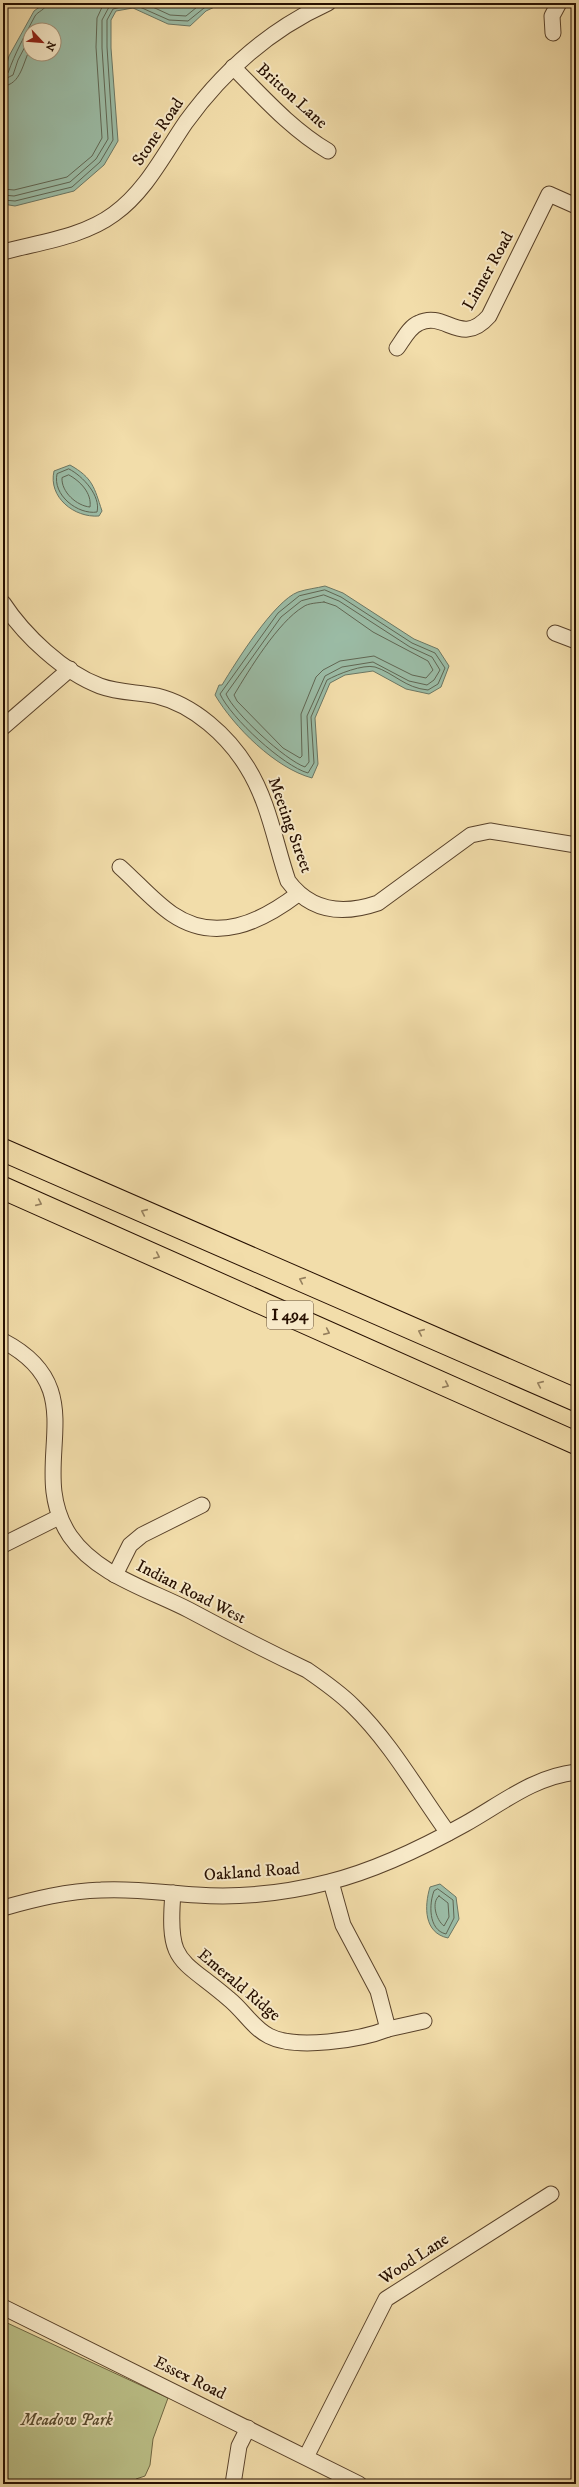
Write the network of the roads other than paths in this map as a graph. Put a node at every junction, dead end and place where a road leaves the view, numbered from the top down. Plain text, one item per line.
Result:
1 (328, 3) edge
2 (559, 3) edge
3 (553, 33) dead end
4 (233, 67) junction
5 (328, 150) dead end
6 (576, 206) edge
7 (3, 252) edge
8 (397, 348) dead end
9 (3, 603) edge
10 (556, 633) dead end
11 (576, 640) edge
12 (70, 669) junction
13 (3, 727) edge
14 (576, 845) edge
15 (120, 867) dead end
16 (298, 894) junction
17 (3, 1150) edge
18 (3, 1188) edge
19 (3, 1341) edge
20 (576, 1400) edge
21 (576, 1443) edge
22 (202, 1505) dead end
23 (59, 1517) junction
24 (3, 1545) edge
25 (115, 1575) junction
26 (576, 1772) edge
27 (448, 1833) junction
28 (331, 1882) junction
29 (173, 1893) junction
30 (3, 1908) edge
31 (424, 2021) dead end
32 (388, 2029) junction
33 (551, 2194) dead end
34 (3, 2307) edge
35 (248, 2428) junction
36 (306, 2457) junction
37 (351, 2482) edge
38 (233, 2484) edge

1 - 4 street, Stone Road
2 - 3 street
4 - 5 street, Britton Lane
4 - 7 street, Stone Road
6 - 8 street, Linner Road
9 - 12 street, Meeting Street
10 - 11 street
12 - 13 street
12 - 16 street, Meeting Street
14 - 16 street, Meeting Street
15 - 16 street
20 -> 17 highway, I 494
18 -> 21 highway, I 494
19 - 23 street, Indian Road West
22 - 25 street
23 - 24 street
23 - 25 street, Indian Road West
25 - 27 street, Indian Road West
26 - 27 street, Oakland Road
27 - 28 street, Oakland Road
28 - 29 street, Oakland Road
28 - 32 street
29 - 30 street, Oakland Road
29 - 32 street, Emerald Ridge
31 - 32 street, Emerald Ridge
33 - 36 street, Wood Lane
34 - 35 street, Essex Road
35 - 36 street, Essex Road
35 - 38 street
36 - 37 street, Essex Road

